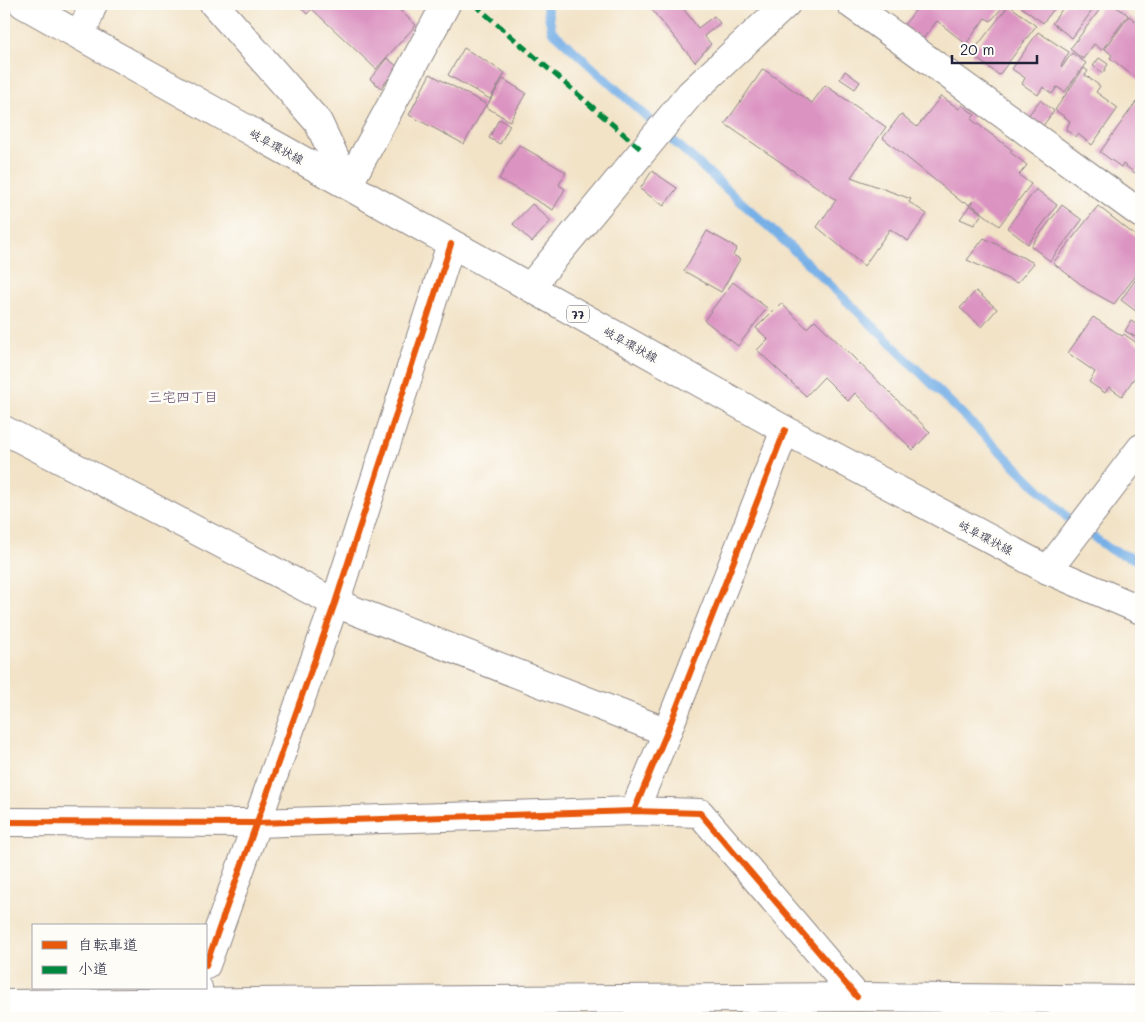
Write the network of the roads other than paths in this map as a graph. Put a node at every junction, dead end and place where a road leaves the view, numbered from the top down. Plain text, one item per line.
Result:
1 (23, 4) edge
2 (93, 4) edge
3 (214, 4) edge
4 (446, 4) edge
5 (786, 4) edge
6 (851, 4) edge
7 (81, 36) junction
8 (348, 185) junction
9 (1141, 214) edge
10 (451, 244) junction
11 (530, 288) junction
12 (4, 430) edge
13 (785, 430) junction
14 (1141, 448) edge
15 (1048, 570) junction
16 (335, 603) junction
17 (1141, 610) edge
18 (667, 732) junction
19 (634, 811) junction
20 (4, 822) edge
21 (256, 823) junction
22 (208, 959) edge
23 (857, 997) junction
24 (1097, 998) junction
25 (1141, 1000) edge
26 (193, 1003) edge
27 (4, 1004) edge
28 (1119, 1018) edge

1 - 7 main road, 岐阜環状線 / 77
2 - 7 main road
3 - 8 main road
4 - 8 main road
5 - 11 main road
6 - 9 main road
7 - 8 main road, 岐阜環状線 / 77
8 - 10 main road, 岐阜環状線 / 77
10 - 11 main road, 岐阜環状線 / 77
10 - 16 main road
11 - 13 main road, 岐阜環状線 / 77
12 - 16 main road
13 - 15 main road, 岐阜環状線 / 77
13 - 18 main road
14 - 15 main road
15 - 17 main road, 岐阜環状線 / 77
16 - 18 main road
16 - 21 main road
18 - 19 main road
19 - 21 main road
19 - 23 main road
20 - 21 main road
21 - 22 main road
23 - 24 main road
23 - 26 main road
24 - 25 main road
24 - 28 main road
26 - 27 main road

